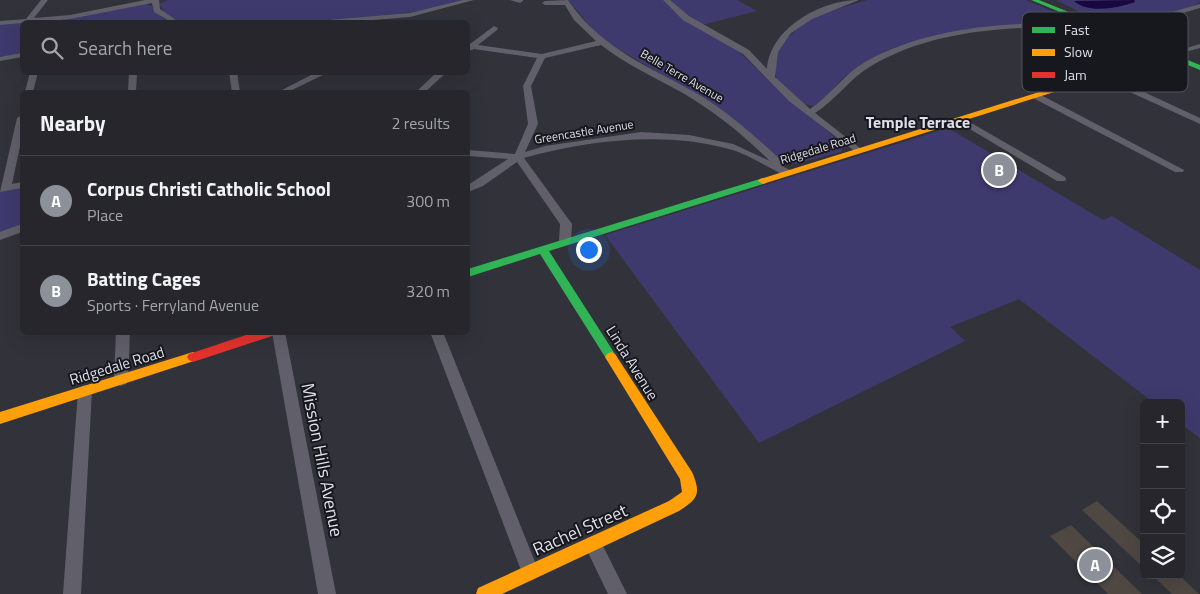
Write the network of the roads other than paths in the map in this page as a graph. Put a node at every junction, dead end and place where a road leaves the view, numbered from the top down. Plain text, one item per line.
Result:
1 (45, 0) edge
2 (156, 0) edge
3 (471, 0) edge
4 (666, 0) edge
5 (856, 0) edge
6 (1034, 0) edge
7 (1048, 0) edge
8 (565, 1) edge
9 (545, 3) dead end
10 (1200, 6) edge
11 (1062, 12) edge
12 (1078, 12) edge
13 (1180, 12) edge
14 (410, 19) edge
15 (29, 20) edge
16 (36, 20) edge
17 (172, 20) edge
18 (383, 20) edge
19 (20, 22) edge
20 (0, 23) edge
21 (1022, 27) edge
22 (494, 28) dead end
23 (603, 42) junction
24 (470, 47) edge
25 (470, 48) edge
26 (763, 55) junction
27 (20, 56) edge
28 (542, 56) junction
29 (0, 59) edge
30 (1188, 62) edge
31 (1200, 68) edge
32 (33, 75) edge
33 (133, 75) edge
34 (233, 75) edge
35 (318, 75) edge
36 (440, 75) edge
37 (771, 76) junction
38 (30, 90) edge
39 (132, 90) edge
40 (236, 90) edge
41 (286, 90) edge
42 (422, 90) edge
43 (1048, 92) edge
44 (1137, 92) edge
45 (1036, 96) junction
46 (827, 101) junction
47 (809, 113) junction
48 (961, 120) junction
49 (1200, 121) edge
50 (20, 125) edge
51 (832, 131) junction
52 (857, 150) junction
53 (470, 153) edge
54 (518, 157) junction
55 (1180, 170) dead end
56 (788, 173) junction
57 (1062, 180) dead end
58 (20, 186) edge
59 (470, 188) edge
60 (3, 189) edge
61 (20, 229) edge
62 (0, 236) edge
63 (565, 242) junction
64 (542, 250) junction
65 (470, 272) edge
66 (123, 335) edge
67 (262, 335) edge
68 (279, 335) edge
69 (437, 335) edge
70 (121, 380) junction
71 (86, 391) junction
72 (0, 418) edge
73 (690, 495) joint
74 (593, 544) junction
75 (530, 572) junction
76 (72, 594) edge
77 (327, 594) edge
78 (484, 594) edge
79 (618, 594) edge

1 - 15 street
2 - 16 street
2 - 17 street
3 - 14 street
4 - 26 street
5 - 26 street
6 - 11 street
7 - 12 street
8 - 9 street
8 - 23 street, Belle Terre Avenue
10 - 13 street
14 - 18 street
19 - 20 street
21 - 46 street
22 - 24 street
23 - 28 street
23 - 56 street, Belle Terre Avenue
25 - 28 street
26 - 37 street
26 - 37 street
27 - 29 street
28 - 54 street
30 - 31 street
32 - 38 street
33 - 39 street
34 - 40 street
35 - 41 street
36 - 42 street
37 - 47 street
43 - 45 street, Ridgedale Road
44 - 49 street
45 - 48 street, Ridgedale Road
45 - 55 street
46 - 47 street
46 - 51 street
47 - 51 street
48 - 52 street, Ridgedale Road
48 - 57 street
50 - 60 street
51 - 52 street
52 - 56 street, Ridgedale Road
53 - 54 street, Greencastle Avenue
54 - 56 street, Greencastle Avenue
54 - 59 street
54 - 63 street
56 - 63 street, Ridgedale Road
58 - 60 street
61 - 62 street
63 - 64 street, Ridgedale Road
64 - 65 street, Ridgedale Road
64 - 73 street, Linda Avenue
66 - 70 street
67 - 70 street, Ridgedale Road
68 - 77 street, Mission Hills Avenue
69 - 75 street
70 - 71 street, Ridgedale Road
71 - 72 street, Ridgedale Road
71 - 76 street
73 - 74 street, Rachel Street
74 - 75 street, Rachel Street
74 - 79 street
75 - 78 street, Rachel Street

